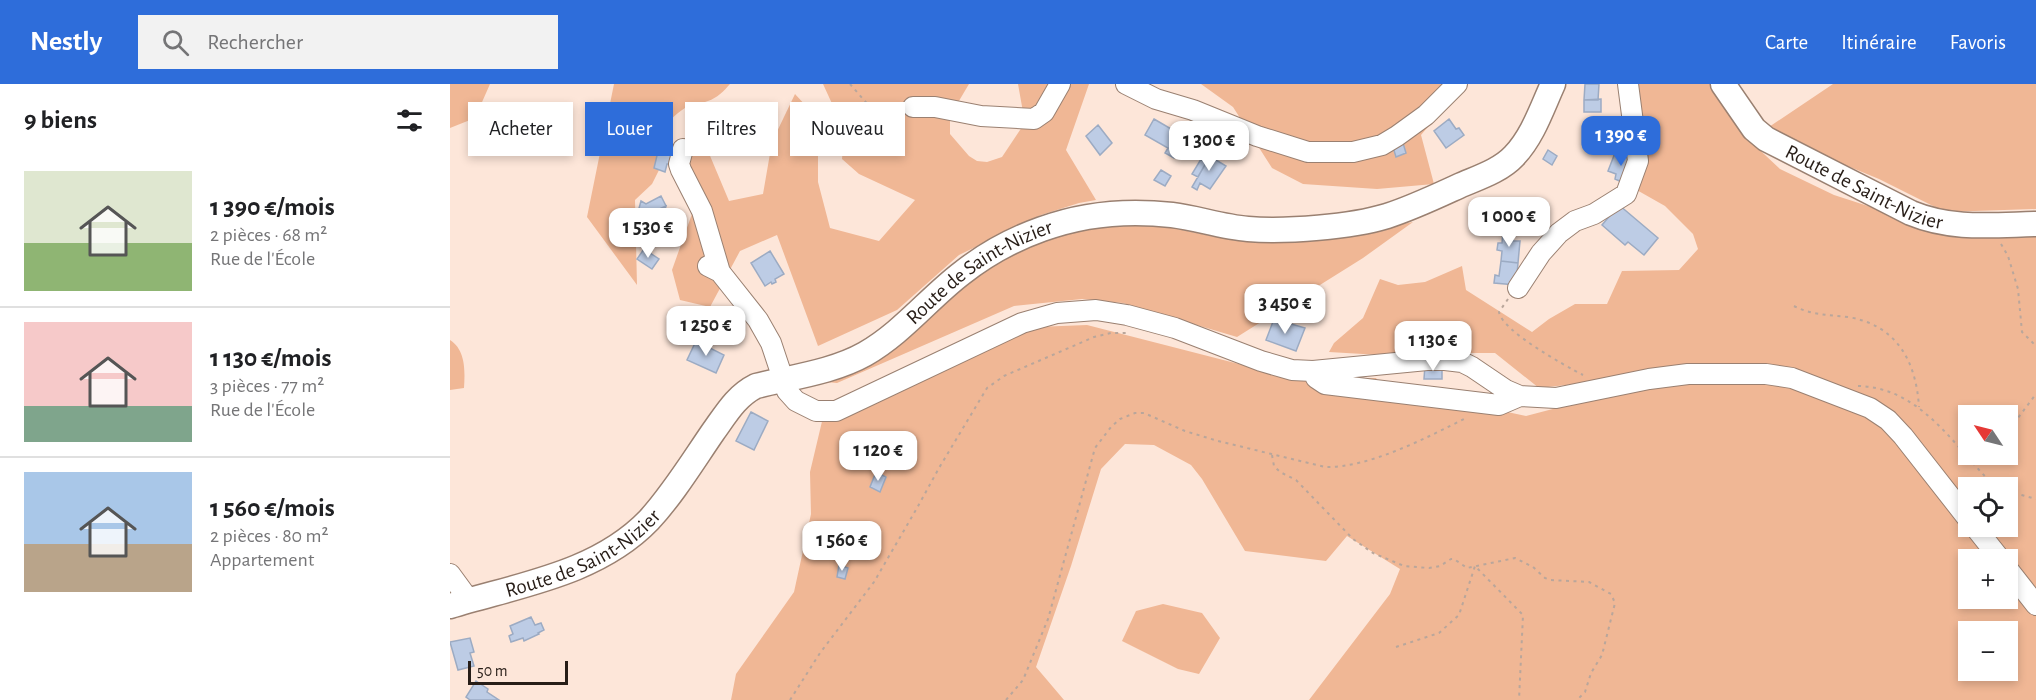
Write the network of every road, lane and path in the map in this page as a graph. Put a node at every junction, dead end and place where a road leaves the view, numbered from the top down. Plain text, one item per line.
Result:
1 (850, 84) edge
2 (1060, 84) edge
3 (1126, 84) edge
4 (1457, 84) edge
5 (1553, 84) edge
6 (1628, 84) edge
7 (1724, 84) edge
8 (912, 107) joint
9 (683, 149) dead end
10 (2036, 224) edge
11 (1991, 225) junction
12 (1518, 288) joint
13 (1794, 306) dead end
14 (1131, 333) dead end
15 (2036, 346) edge
16 (1313, 371) junction
17 (784, 379) junction
18 (1608, 388) junction
19 (2036, 394) edge
20 (1520, 396) junction
21 (1491, 404) junction
22 (1919, 406) dead end
23 (2018, 418) edge
24 (1272, 454) junction
25 (1975, 465) edge
26 (1984, 477) edge
27 (2018, 494) edge
28 (2036, 499) edge
29 (1958, 506) edge
30 (1983, 537) edge
31 (1992, 549) edge
32 (1475, 566) junction
33 (450, 574) edge
34 (2018, 582) edge
35 (459, 603) edge
36 (2036, 605) edge
37 (1396, 647) dead end
38 (790, 700) edge
39 (1006, 700) edge
40 (1519, 700) edge
41 (1577, 700) edge

1 - 8 path
2 - 8 street
3 - 4 street
5 - 17 main road, Route de Saint-Nizier
6 - 12 street
7 - 11 main road, Route de Saint-Nizier
9 - 17 street
10 - 11 main road, Route de Saint-Nizier
11 - 15 path
12 - 18 path
13 - 22 path
14 - 38 path
16 - 17 street
16 - 20 street
16 - 21 street
17 - 35 main road, Route de Saint-Nizier
18 - 20 street
18 - 29 street
19 - 23 path
20 - 21 street
21 - 24 path
24 - 32 path
24 - 39 path
25 - 26 path
27 - 28 path
30 - 31 street
32 - 37 path
32 - 40 path
32 - 41 path
33 - 35 street
34 - 36 street

